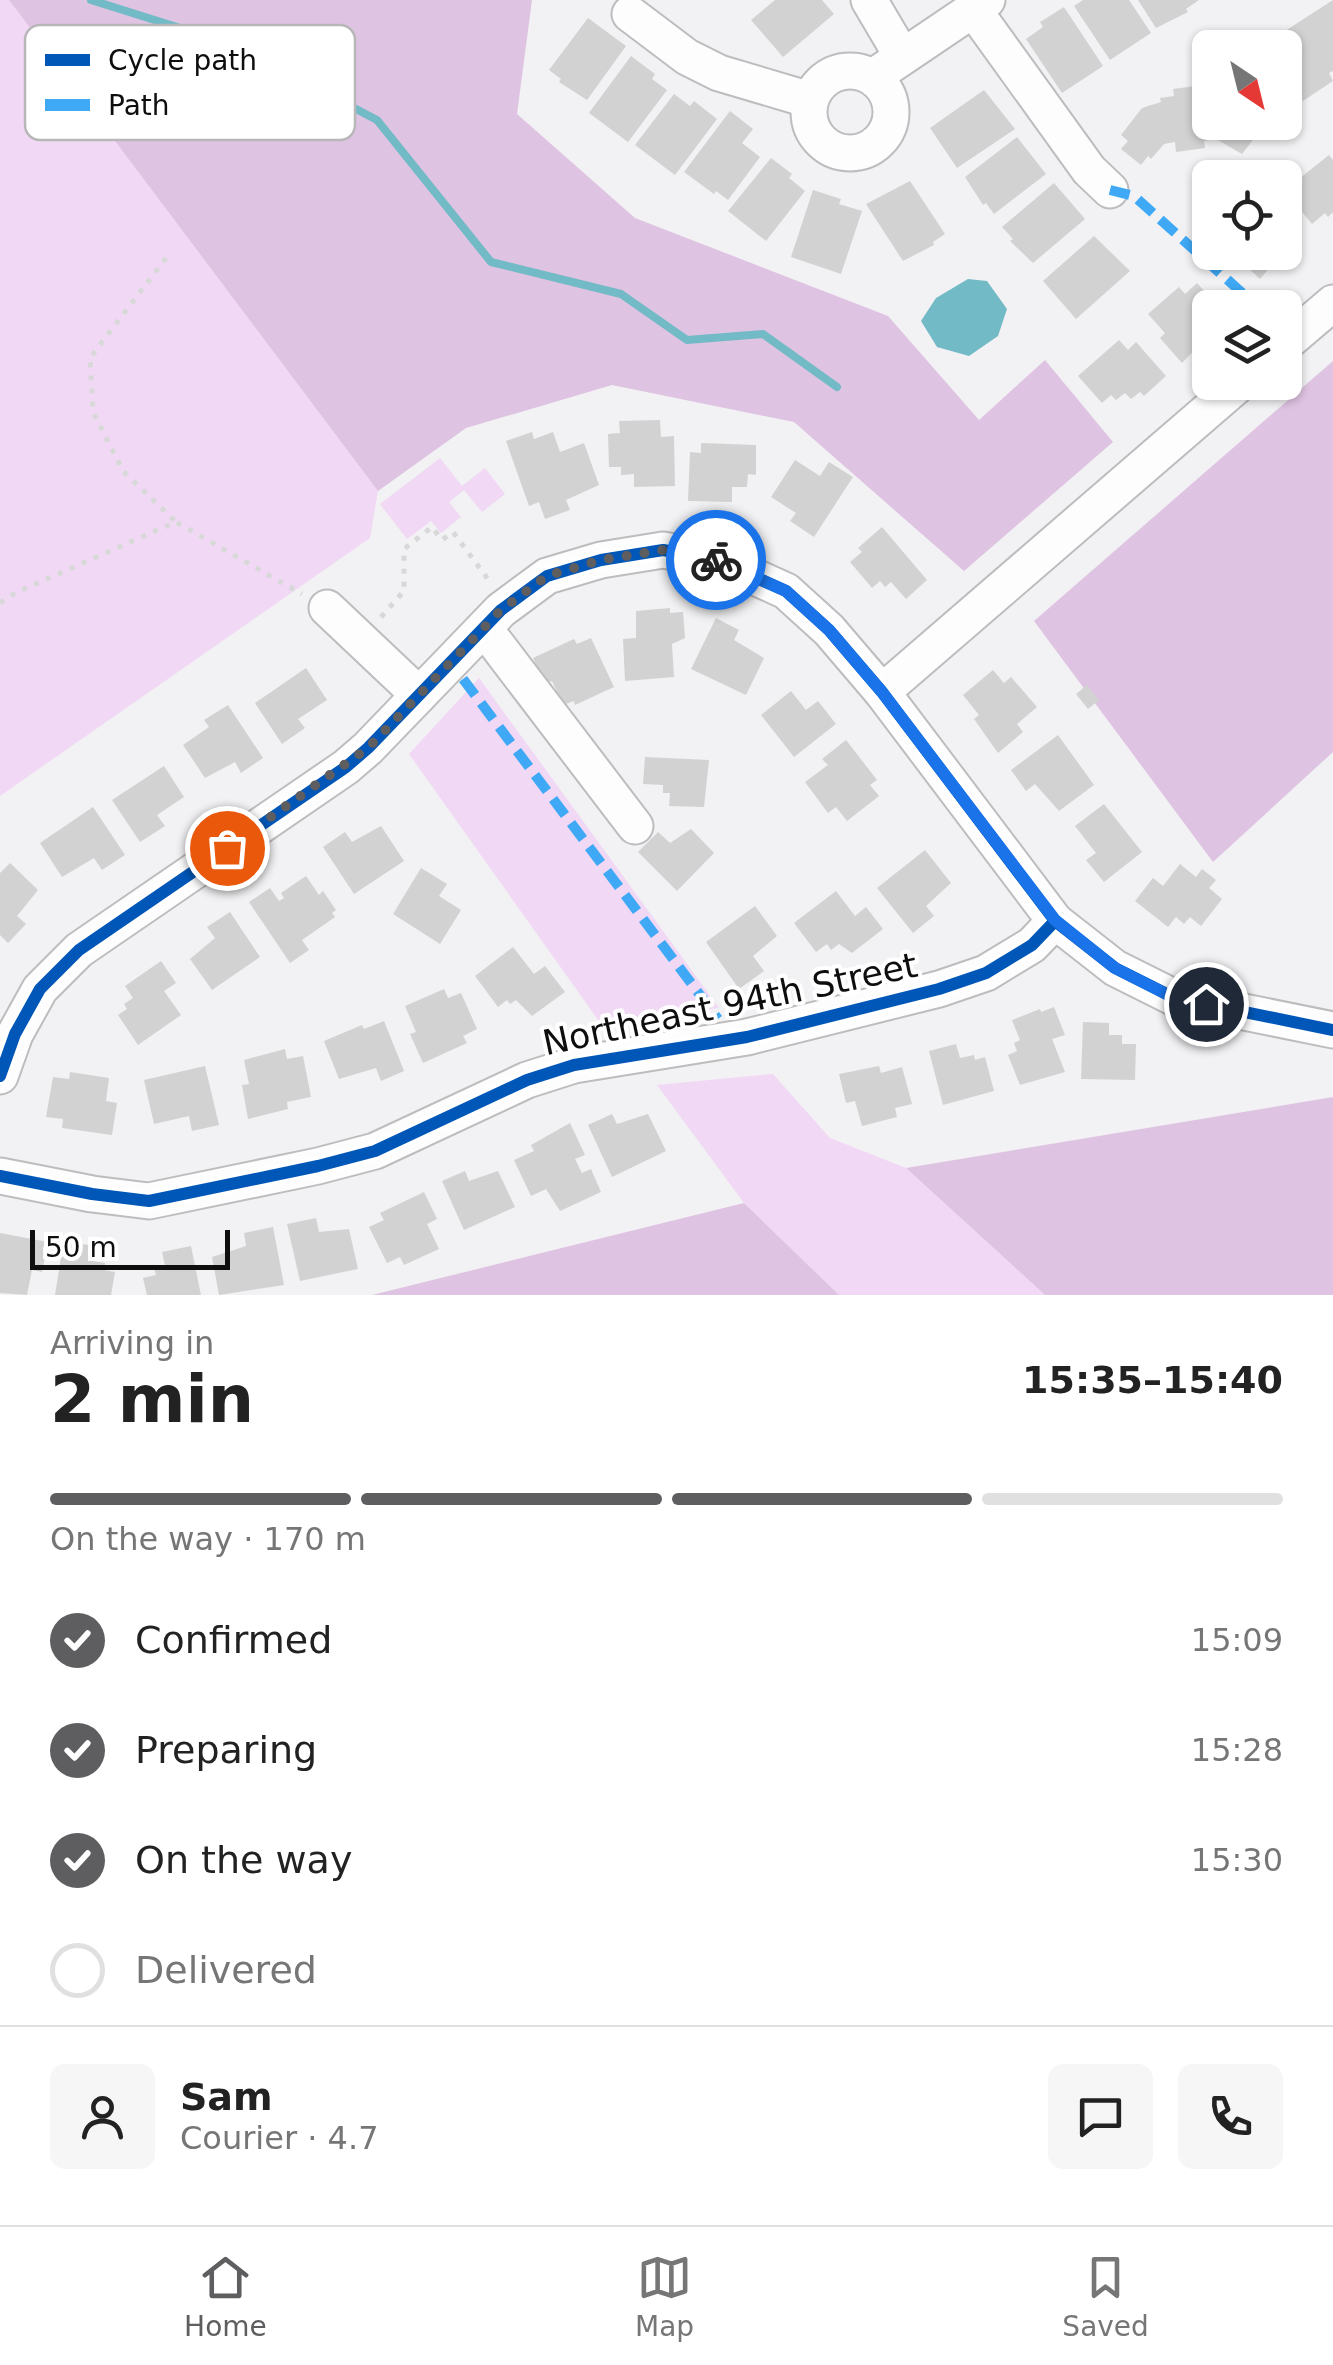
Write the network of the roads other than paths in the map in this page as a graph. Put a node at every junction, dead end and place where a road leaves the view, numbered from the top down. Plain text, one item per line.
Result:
1 (869, 0) edge
2 (980, 5) edge
3 (630, 14) dead end
4 (902, 56) junction
5 (873, 78) junction
6 (810, 100) junction
7 (1110, 190) dead end
8 (1333, 303) edge
9 (1302, 329) edge
10 (1220, 400) edge
11 (326, 608) road end
12 (484, 628) junction
13 (882, 692) junction
14 (418, 695) junction
15 (635, 826) dead end
16 (1055, 920) junction
17 (1333, 1030) edge
18 (0, 1076) edge
19 (0, 1176) edge

1 - 4 street
2 - 4 street
2 - 7 street
3 - 6 street
4 - 5 street
5 - 6 street
5 - 6 street
8 - 9 street
10 - 13 street
11 - 14 street
12 - 13 street
12 - 14 street
12 - 15 street
13 - 16 street
14 - 18 street
16 - 17 street
16 - 19 street, Northeast 94th Street

